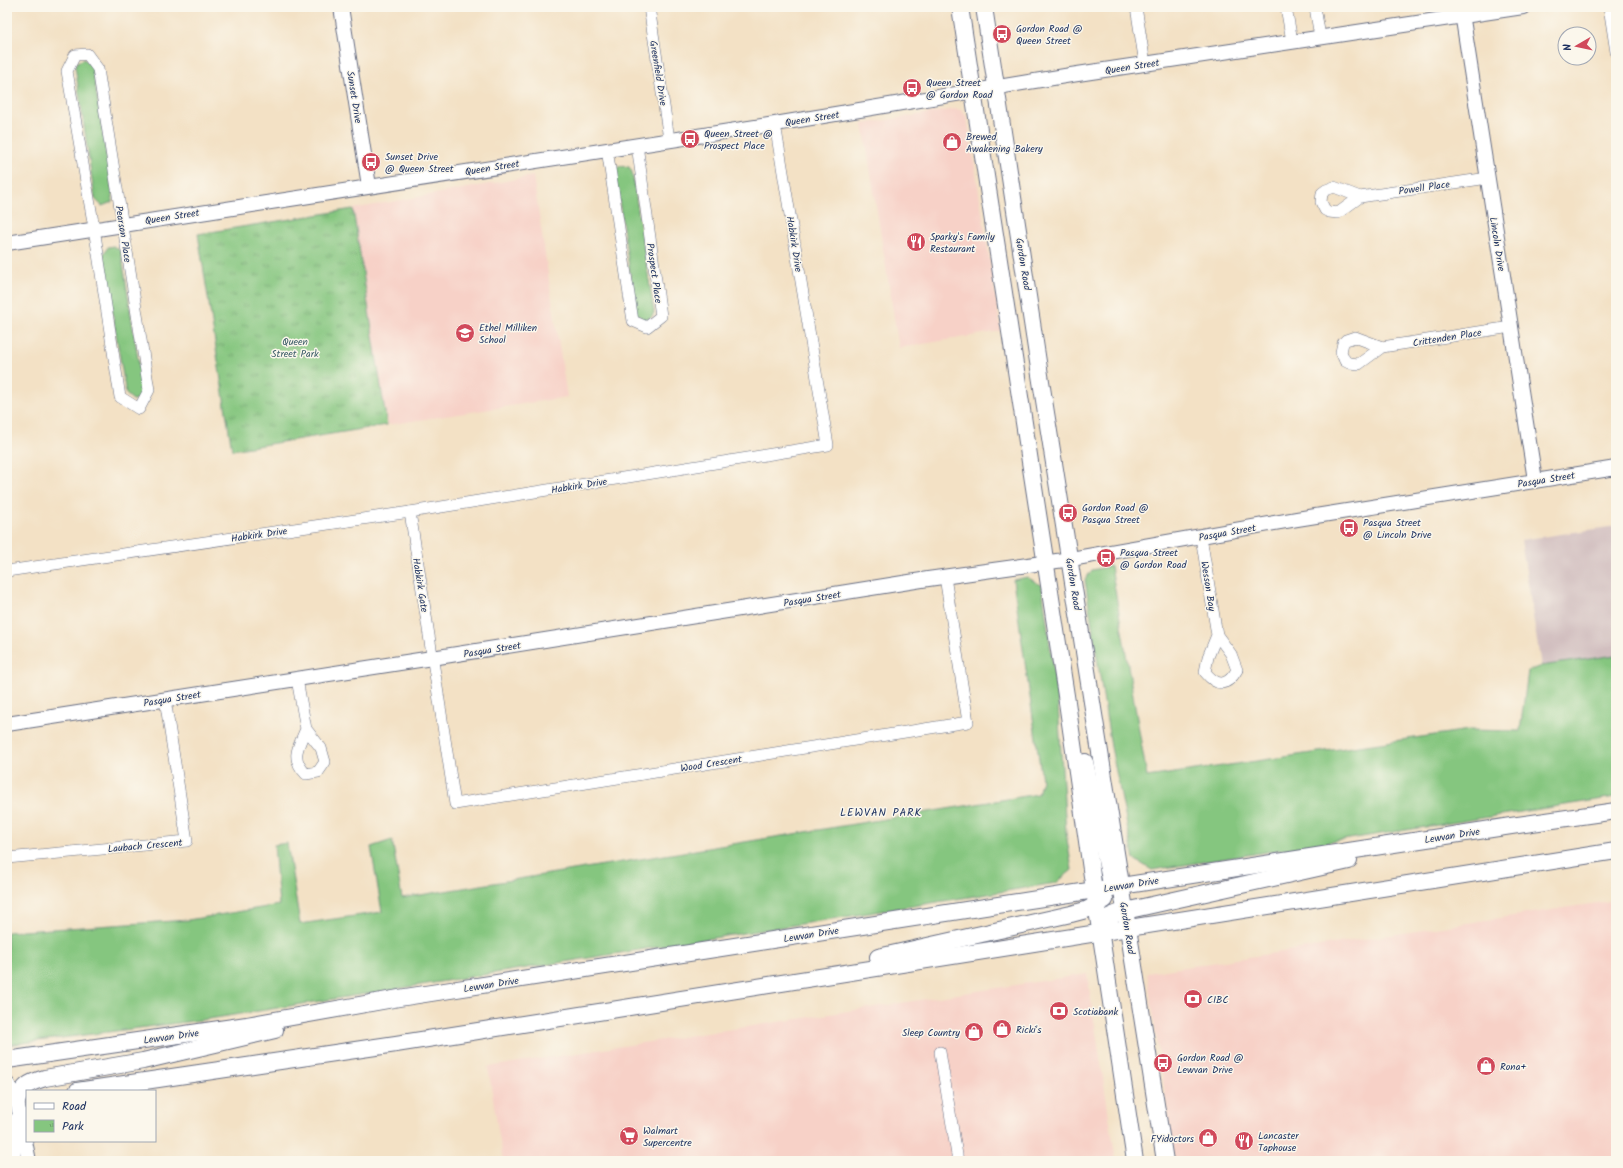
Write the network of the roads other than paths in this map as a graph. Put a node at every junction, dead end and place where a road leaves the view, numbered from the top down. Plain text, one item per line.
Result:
1 (341, 7) edge
2 (649, 7) edge
3 (960, 7) edge
4 (984, 7) edge
5 (1136, 7) edge
6 (1286, 7) edge
7 (1315, 7) edge
8 (1523, 7) edge
9 (1609, 7) edge
10 (1462, 12) edge
11 (1320, 37) junction
12 (1292, 41) junction
13 (1616, 52) edge
14 (1145, 64) junction
15 (997, 88) junction
16 (973, 92) junction
17 (775, 124) junction
18 (669, 139) junction
19 (637, 145) junction
20 (607, 149) junction
21 (1488, 178) junction
22 (369, 186) junction
23 (1360, 197) dead end
24 (122, 224) junction
25 (94, 228) junction
26 (7, 243) edge
27 (1511, 327) junction
28 (1382, 347) dead end
29 (1616, 468) edge
30 (1535, 480) junction
31 (410, 512) junction
32 (1201, 537) junction
33 (1070, 559) junction
34 (1046, 563) junction
35 (7, 571) edge
36 (945, 577) junction
37 (1216, 635) dead end
38 (432, 658) junction
39 (297, 678) junction
40 (165, 699) junction
41 (1067, 702) junction
42 (7, 724) edge
43 (306, 729) dead end
44 (1616, 811) edge
45 (1511, 826) junction
46 (1615, 851) edge
47 (7, 858) edge
48 (1115, 889) junction
49 (1095, 898) junction
50 (1121, 912) junction
51 (1128, 928) junction
52 (1100, 932) junction
53 (732, 990) junction
54 (399, 998) junction
55 (940, 1052) dead end
56 (7, 1060) edge
57 (7, 1085) edge
58 (84, 1090) edge
59 (17, 1101) edge
60 (34, 1142) edge
61 (7, 1146) edge
62 (12, 1161) edge
63 (29, 1161) edge
64 (35, 1161) edge
65 (958, 1161) edge
66 (1135, 1161) edge
67 (1165, 1161) edge

1 - 22 street, Sunset Drive
2 - 18 street, Greenfield Drive
3 - 16 main road
4 - 15 main road, Gordon Road
5 - 14 street
6 - 12 street
7 - 11 street
8 - 10 street, Queen Street
9 - 13 street
10 - 11 street, Queen Street
10 - 21 street, Lincoln Drive
11 - 12 street, Queen Street
12 - 14 street, Queen Street
14 - 15 street, Queen Street
15 - 16 street, Queen Street
15 - 33 main road, Gordon Road
16 - 17 street, Queen Street
16 - 34 main road
17 - 18 street, Queen Street
17 - 31 street, Habkirk Drive
18 - 19 street, Queen Street
19 - 20 street, Queen Street
19 - 20 street, Prospect Place
20 - 22 street, Queen Street
21 - 23 street, Powell Place
21 - 27 street, Lincoln Drive
22 - 24 street, Queen Street
24 - 25 street, Queen Street
24 - 25 street, Pearson Place
24 - 25 street, Pearson Place
25 - 26 street, Queen Street
27 - 28 street, Crittenden Place
27 - 30 street, Lincoln Drive
29 - 30 street, Pasqua Street
30 - 32 street, Pasqua Street
31 - 35 street, Habkirk Drive
31 - 38 street, Habkirk Gate
32 - 33 street, Pasqua Street
32 - 37 street, Wesson Bay
33 - 34 street, Pasqua Street
33 - 48 main road, Gordon Road
34 - 36 street, Pasqua Street
34 - 41 main road
36 - 38 street, Pasqua Street
36 - 38 street, Wood Crescent
38 - 39 street, Pasqua Street
39 - 40 street, Pasqua Street
39 - 43 street
40 - 42 street, Pasqua Street
40 - 47 street, Laubach Crescent
41 - 48 main road
41 - 49 main road
44 - 45 main road, Lewvan Drive
45 - 48 main road, Lewvan Drive
45 - 50 main road
46 - 51 main road
48 - 49 main road
48 - 50 main road, Gordon Road
49 - 52 main road
49 - 53 main road
49 - 54 main road, Lewvan Drive
50 - 51 main road, Gordon Road
50 - 52 main road
51 - 52 main road
51 - 67 main road, Gordon Road
52 - 53 main road
52 - 66 main road
53 - 58 main road
54 - 56 main road, Lewvan Drive
54 - 59 main road
55 - 65 street
57 - 59 main road
59 - 62 street
59 - 63 street
60 - 64 street
61 - 62 street

